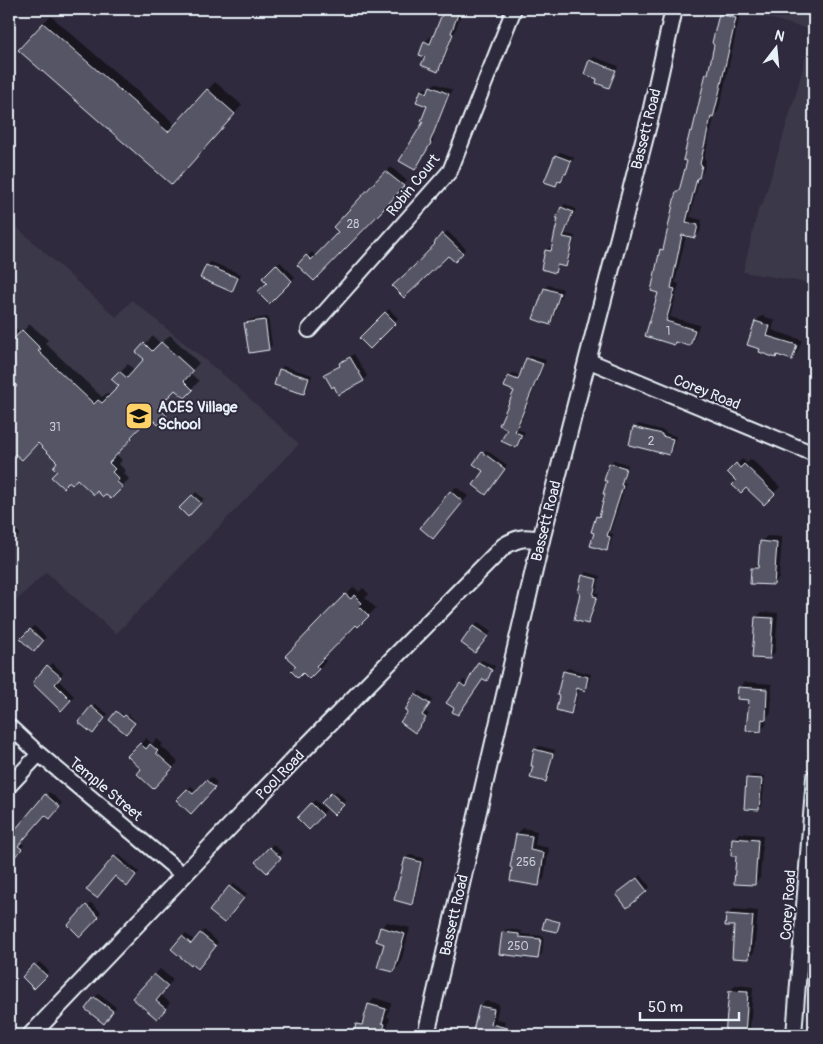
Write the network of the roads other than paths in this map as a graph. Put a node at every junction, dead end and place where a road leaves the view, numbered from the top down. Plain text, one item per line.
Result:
1 (514, 9) edge
2 (674, 9) edge
3 (309, 330) dead end
4 (587, 360) junction
5 (814, 454) edge
6 (541, 540) junction
7 (9, 726) edge
8 (39, 754) junction
9 (814, 777) edge
10 (9, 786) edge
11 (183, 875) junction
12 (31, 1035) edge
13 (426, 1035) edge
14 (794, 1035) edge

1 - 3 street, Robin Court
2 - 4 street, Bassett Road
4 - 5 street, Corey Road
4 - 6 street, Bassett Road
6 - 11 street, Pool Road
6 - 13 street, Bassett Road
7 - 8 street, Temple Street
8 - 10 street
8 - 11 street, Temple Street
9 - 14 street, Corey Road
11 - 12 street, Pool Road

